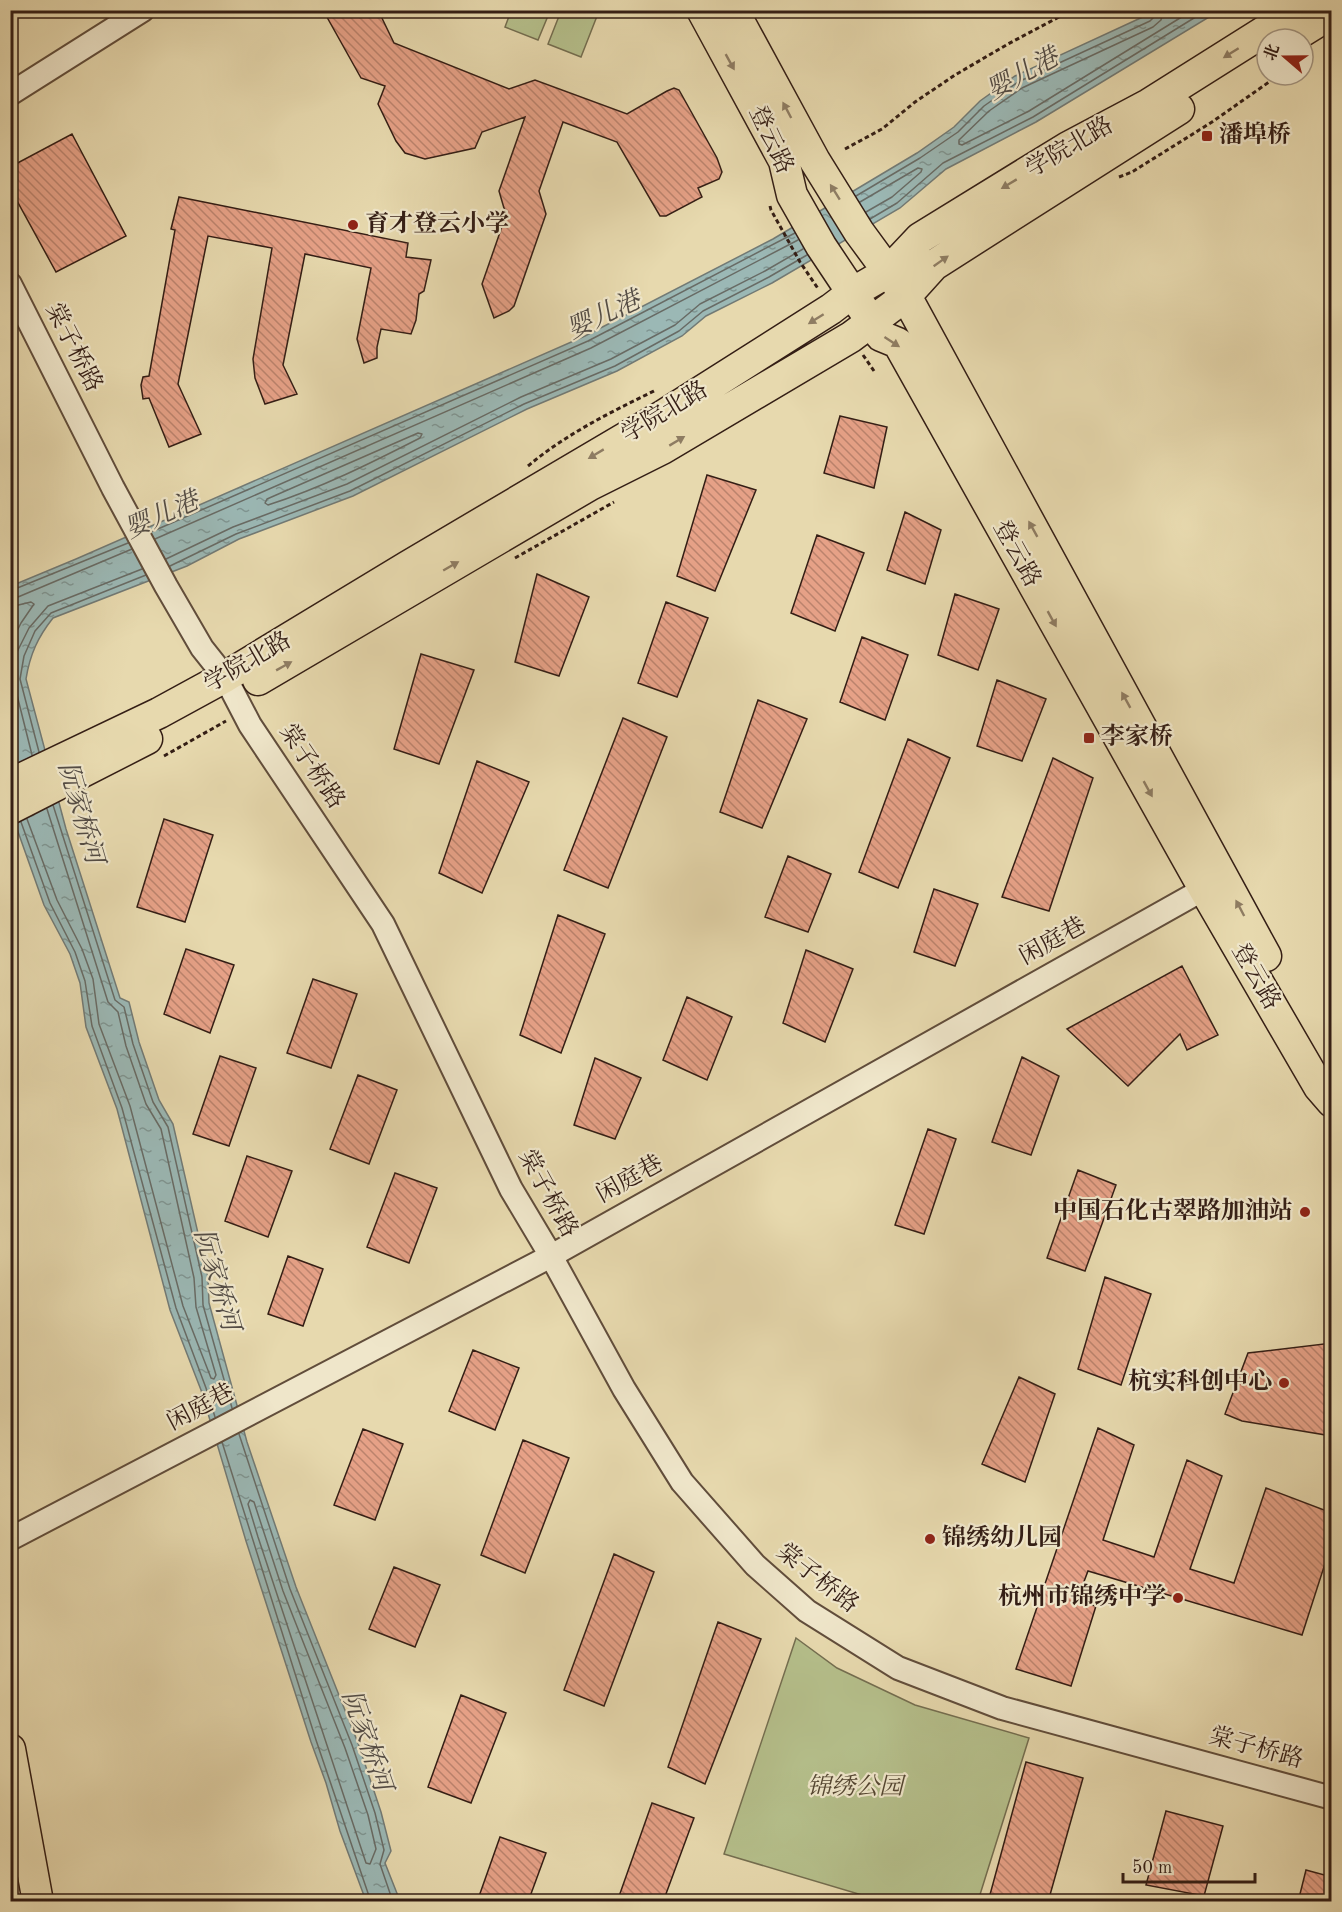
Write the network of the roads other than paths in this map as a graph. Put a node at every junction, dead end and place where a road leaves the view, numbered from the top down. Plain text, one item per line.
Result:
1 (143, 10) edge
2 (702, 10) edge
3 (733, 10) edge
4 (1298, 10) edge
5 (1332, 13) edge
6 (1309, 27) edge
7 (1255, 62) edge
8 (10, 94) edge
9 (10, 284) edge
10 (846, 284) junction
11 (897, 284) junction
12 (870, 321) junction
13 (229, 686) junction
14 (82, 761) junction
15 (10, 784) edge
16 (10, 809) edge
17 (1204, 889) junction
18 (1332, 1067) edge
19 (1332, 1102) edge
20 (551, 1256) junction
21 (10, 1539) edge
22 (10, 1749) edge
23 (1332, 1798) edge
24 (38, 1902) edge

1 - 8 street
2 -> 10 main road, 登云路
11 -> 3 main road, 登云路
4 -> 11 main road, 学院北路
5 - 6 main road
11 -> 7 main road, 学院北路
9 - 13 street, 棠子桥路
10 - 11 main road, 学院北路
10 - 12 main road, 登云路
10 -> 13 main road, 学院北路
11 - 12 main road, 学院北路
18 -> 11 main road, 登云路
13 -> 12 main road, 学院北路
12 -> 17 main road, 登云路
13 - 14 main road, 学院北路
13 - 20 street, 棠子桥路
14 - 15 main road, 学院北路
14 - 16 main road, 学院北路
17 - 19 main road, 登云路
17 - 20 street, 闲庭巷
20 - 21 street, 闲庭巷
20 - 23 street, 棠子桥路
22 - 24 main road

